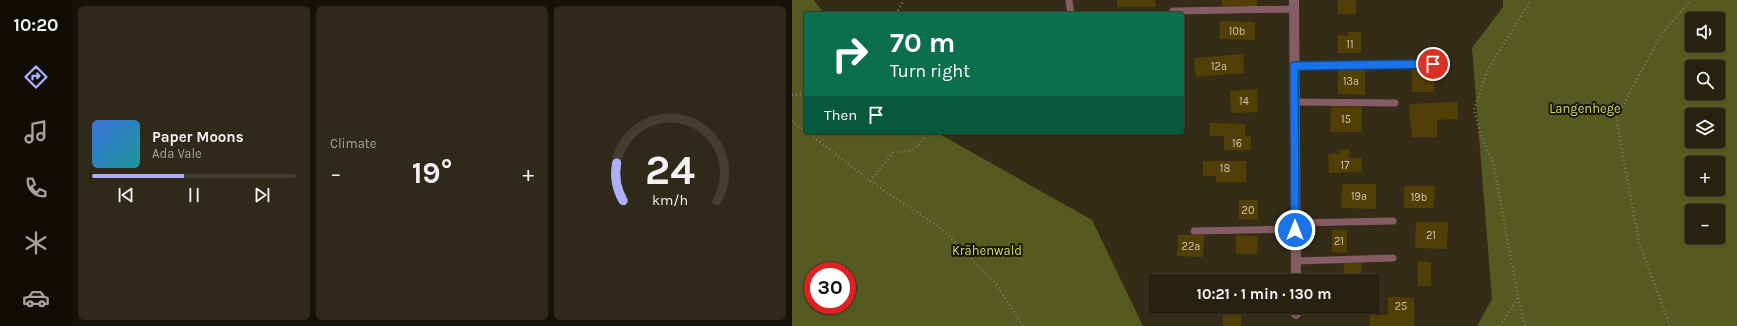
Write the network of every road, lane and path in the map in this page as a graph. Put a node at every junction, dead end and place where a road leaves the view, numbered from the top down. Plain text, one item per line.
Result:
1 (904, 0) edge
2 (1070, 0) edge
3 (1531, 0) edge
4 (1691, 0) edge
5 (1294, 4) edge
6 (1173, 11) dead end
7 (897, 12) edge
8 (1072, 12) edge
9 (1433, 64) dead end
10 (1294, 66) junction
11 (804, 94) edge
12 (792, 95) edge
13 (1294, 102) junction
14 (1395, 103) dead end
15 (792, 121) edge
16 (804, 130) edge
17 (809, 134) edge
18 (925, 134) edge
19 (870, 181) junction
20 (1393, 221) dead end
21 (1295, 226) junction
22 (1194, 231) dead end
23 (1392, 258) dead end
24 (1296, 261) junction
25 (1296, 274) edge
26 (1518, 298) junction
27 (1023, 326) edge
28 (1500, 326) edge
29 (1525, 326) edge
30 (1670, 326) edge

1 - 7 path
2 - 8 lane
3 - 26 path
4 - 30 path
5 - 6 lane
5 - 10 street
9 - 10 lane
10 - 13 street
11 - 12 path
13 - 14 lane
13 - 21 street
15 - 16 path
17 - 19 path
18 - 19 path
19 - 27 path
20 - 21 lane
21 - 22 lane
21 - 24 street
23 - 24 lane
24 - 25 street
26 - 28 path
26 - 29 path

